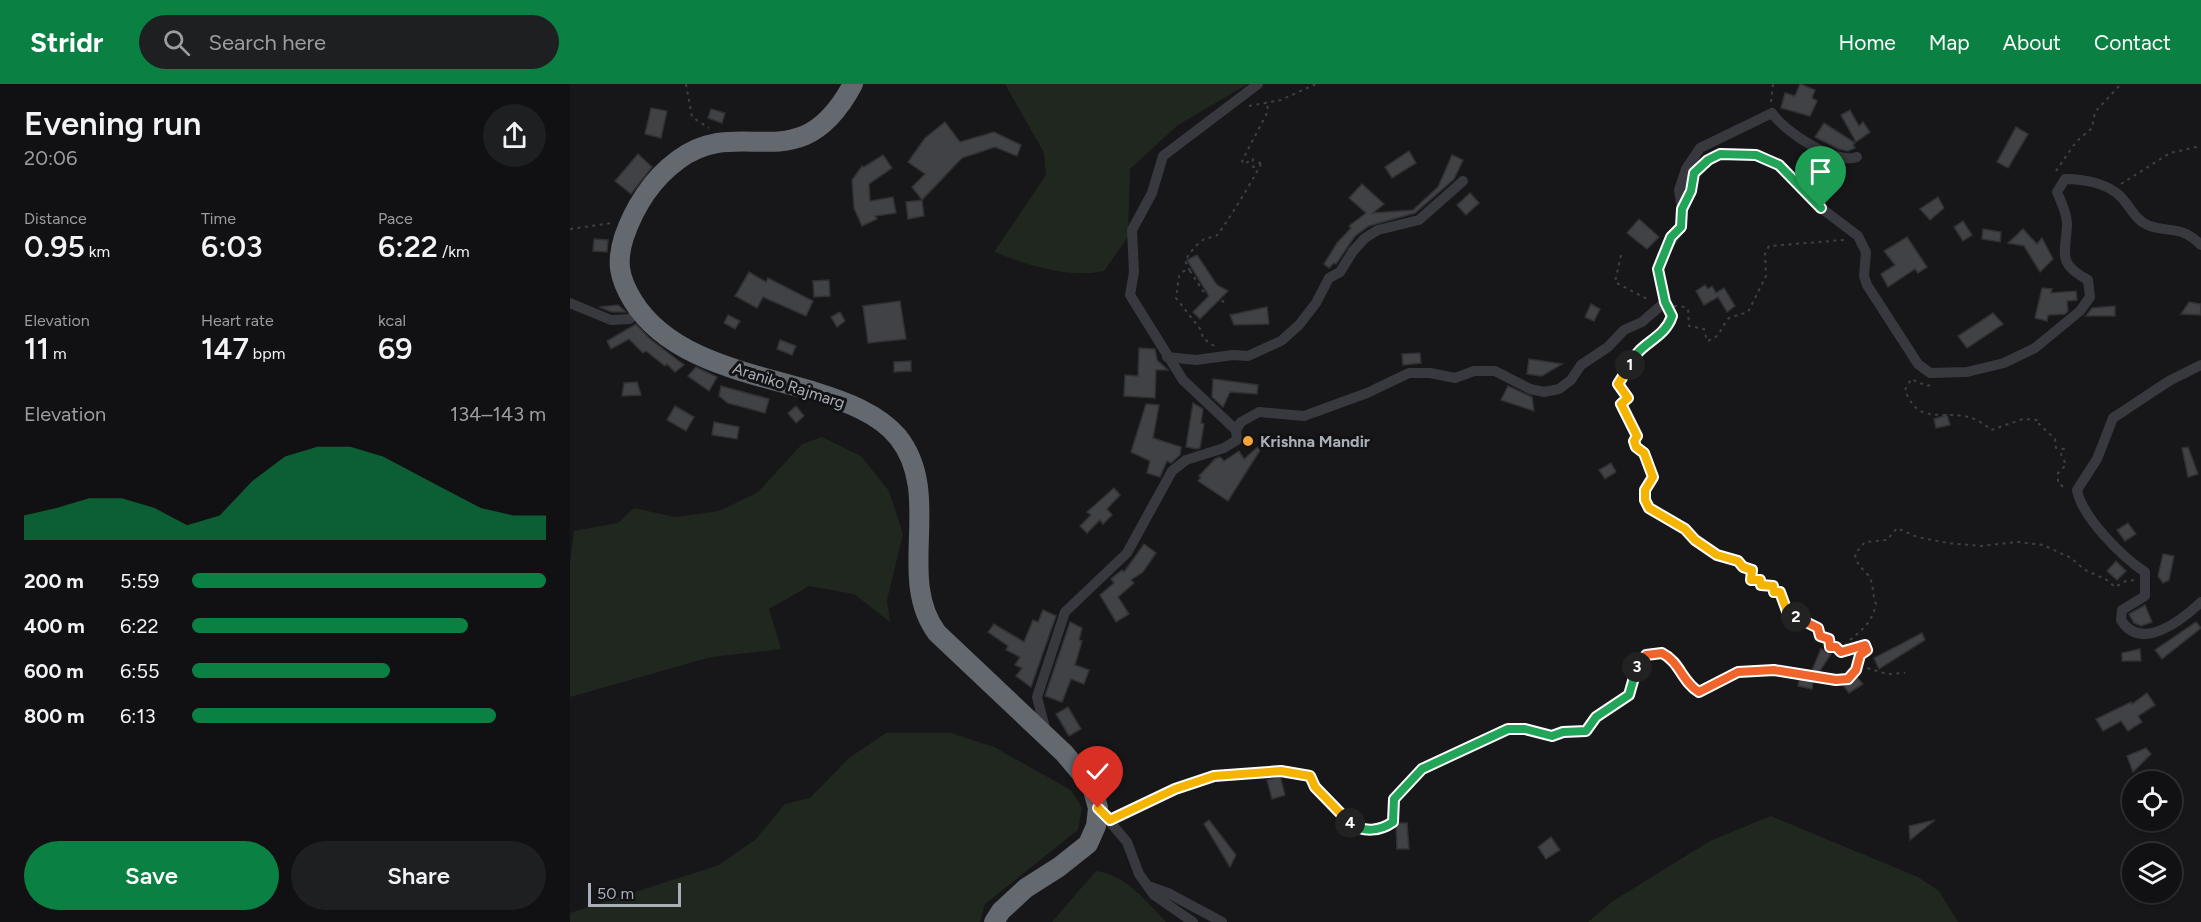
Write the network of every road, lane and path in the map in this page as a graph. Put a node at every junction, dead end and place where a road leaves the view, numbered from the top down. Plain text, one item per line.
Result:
1 (686, 84) edge
2 (853, 84) edge
3 (1258, 84) edge
4 (1316, 84) edge
5 (1773, 84) edge
6 (2121, 84) edge
7 (1268, 102) junction
8 (1245, 106) dead end
9 (1772, 113) junction
10 (730, 142) junction
11 (2201, 146) edge
12 (1857, 157) dead end
13 (2065, 179) junction
14 (1463, 181) dead end
15 (2107, 187) junction
16 (1682, 209) junction
17 (629, 221) junction
18 (570, 230) edge
19 (1858, 236) junction
20 (2201, 245) edge
21 (1621, 255) dead end
22 (1190, 271) junction
23 (1665, 302) junction
24 (570, 303) edge
25 (1227, 303) dead end
26 (638, 309) junction
27 (1233, 355) junction
28 (1167, 357) junction
29 (2201, 365) edge
30 (1930, 373) junction
31 (1236, 430) junction
32 (2076, 490) junction
33 (2145, 572) junction
34 (2201, 602) edge
35 (1841, 652) junction
36 (1857, 665) junction
37 (1905, 673) dead end
38 (1048, 738) junction
39 (1104, 814) junction
40 (1148, 886) junction
41 (994, 922) edge
42 (1193, 922) edge
43 (1222, 922) edge

1 - 10 path
2 - 10 highway, Araniko Rajmarg
3 - 28 street
4 - 7 path
5 - 9 path
6 - 13 path
7 - 8 path
7 - 22 path
9 - 12 street
9 - 16 street
10 - 17 highway, Araniko Rajmarg
11 - 15 path
13 - 15 street
13 - 30 street
14 - 27 street
15 - 20 street
16 - 19 street
16 - 23 street
17 - 18 path
17 - 26 highway, Araniko Rajmarg
19 - 23 path
19 - 30 street
21 - 23 path
22 - 25 path
22 - 27 path
23 - 31 street
23 - 35 path
24 - 26 street
26 - 38 highway, Araniko Rajmarg
27 - 28 street
28 - 31 street
29 - 32 street
30 - 32 path
31 - 38 street
32 - 33 street
33 - 34 street
33 - 35 path
35 - 36 path
36 - 37 path
36 - 39 path
38 - 39 highway, Araniko Rajmarg
39 - 40 street
39 - 41 highway
40 - 42 street
40 - 43 street

